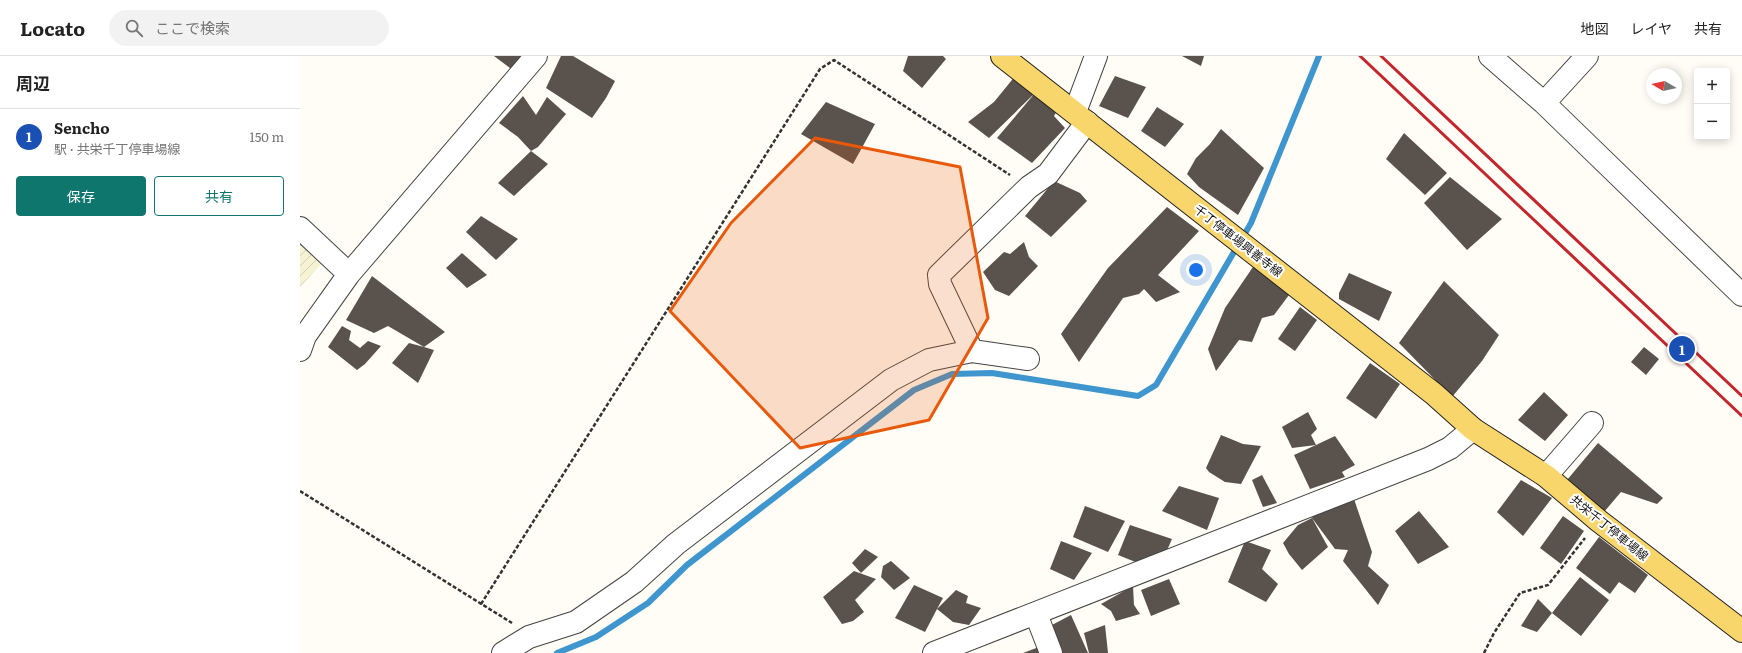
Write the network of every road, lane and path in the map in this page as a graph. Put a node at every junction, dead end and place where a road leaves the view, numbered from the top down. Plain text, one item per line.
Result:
1 (536, 56) edge
2 (1002, 56) edge
3 (1096, 56) edge
4 (1490, 56) edge
5 (1587, 56) edge
6 (1544, 103) junction
7 (1081, 117) junction
8 (1029, 187) junction
9 (300, 228) edge
10 (349, 274) junction
11 (1742, 295) edge
12 (300, 350) edge
13 (972, 351) junction
14 (1028, 359) dead end
15 (1592, 422) dead end
16 (1473, 429) junction
17 (1546, 476) junction
18 (300, 491) edge
19 (1599, 521) junction
20 (481, 604) junction
21 (1036, 614) junction
22 (1742, 631) edge
23 (529, 637) junction
24 (502, 653) edge
25 (934, 653) edge
26 (1051, 653) edge
27 (1484, 653) edge

1 - 10 street
2 - 7 main road, 千丁停車場興善寺線
3 - 7 street
4 - 6 street
5 - 6 street
6 - 11 street
7 - 8 street
7 - 16 main road, 千丁停車場興善寺線
8 - 13 street
8 - 20 path
9 - 10 street
10 - 12 street
13 - 14 street
13 - 23 street
15 - 17 street
16 - 17 main road, 共栄千丁停車場線
16 - 21 street
17 - 19 main road, 共栄千丁停車場線
18 - 20 path
19 - 22 main road, 共栄千丁停車場線
19 - 27 path
20 - 23 path
21 - 25 street
21 - 26 street
23 - 24 street

